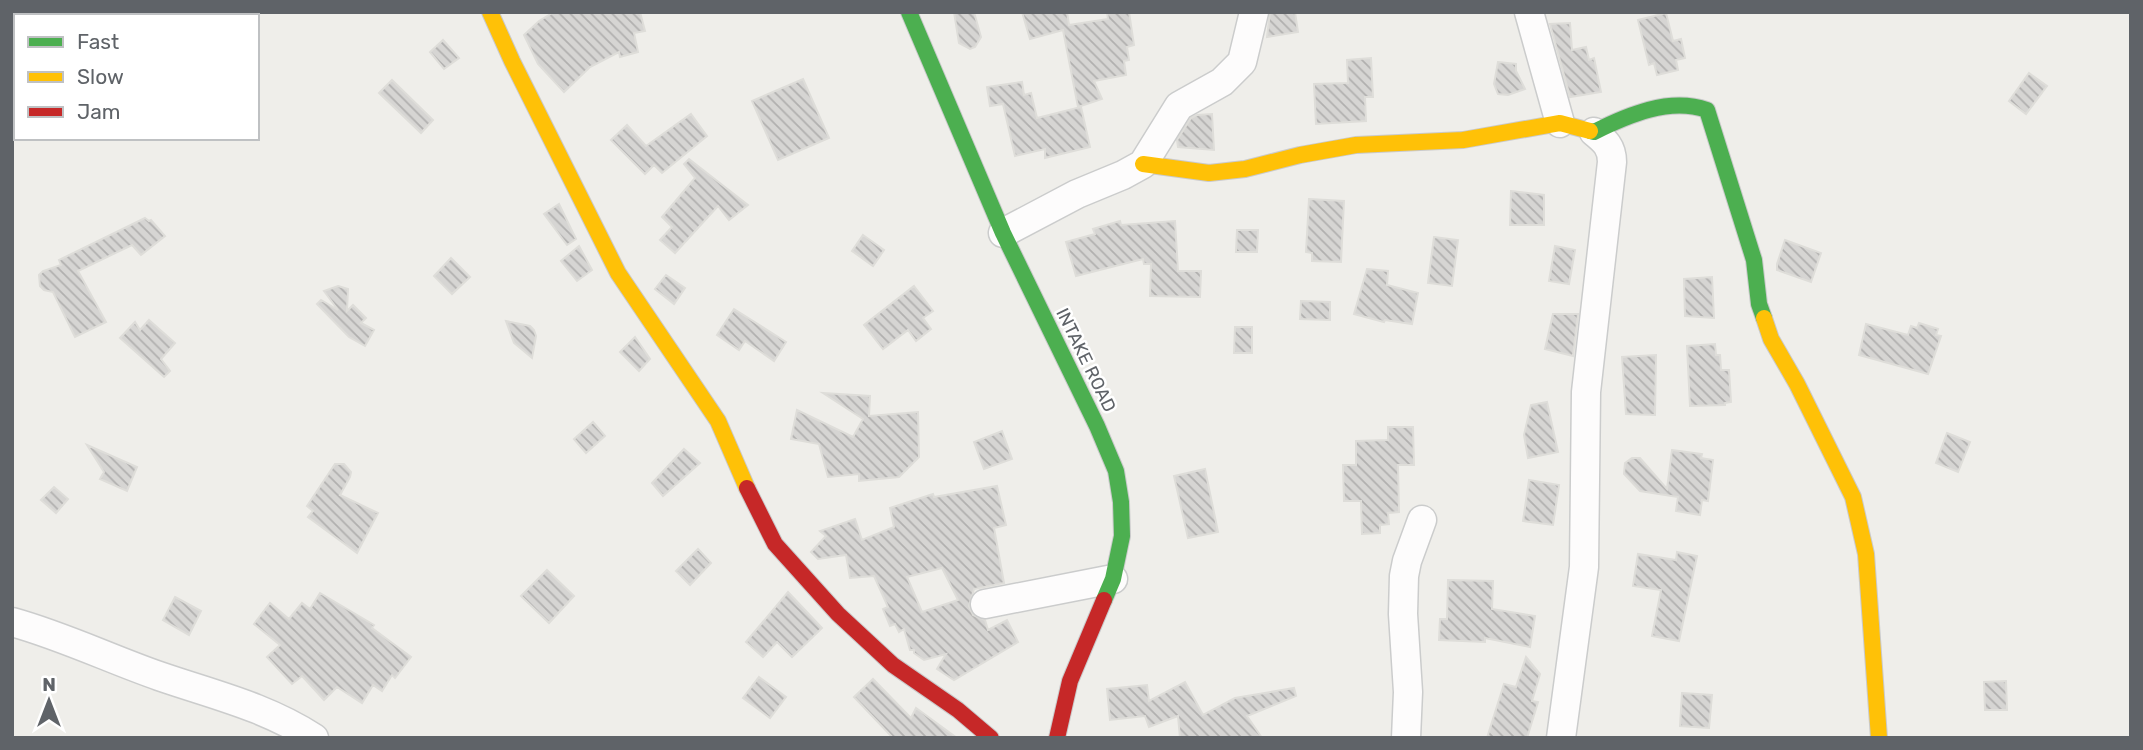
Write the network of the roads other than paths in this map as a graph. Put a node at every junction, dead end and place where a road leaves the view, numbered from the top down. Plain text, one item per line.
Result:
1 (490, 12) edge
2 (909, 12) edge
3 (1254, 12) edge
4 (1529, 12) edge
5 (1560, 123) junction
6 (1594, 132) junction
7 (1143, 164) junction
8 (1003, 233) junction
9 (1422, 520) dead end
10 (1113, 579) junction
11 (985, 604) dead end
12 (12, 622) edge
13 (314, 738) edge
14 (991, 738) edge
15 (1057, 738) edge
16 (1406, 738) edge
17 (1561, 738) edge
18 (1879, 738) edge

1 - 14 street
2 - 8 street, INTAKE ROAD
3 - 7 street
4 - 5 street
5 - 6 street
5 - 7 street
6 - 17 street
6 - 18 street
7 - 8 street
8 - 10 street, INTAKE ROAD
9 - 16 street
10 - 11 street
10 - 15 street, INTAKE ROAD
12 - 13 street

